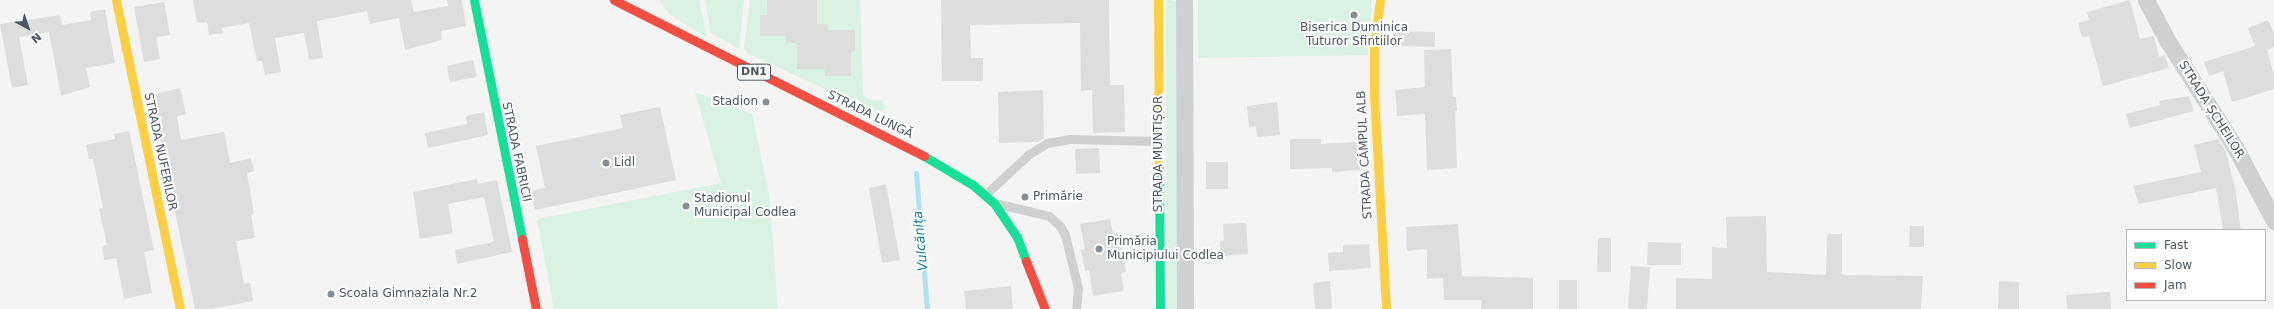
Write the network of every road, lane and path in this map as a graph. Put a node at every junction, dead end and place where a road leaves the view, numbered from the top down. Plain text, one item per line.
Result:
1 (116, 0) edge
2 (474, 0) edge
3 (614, 0) edge
4 (1158, 0) edge
5 (1184, 0) edge
6 (1380, 0) edge
7 (2146, 0) edge
8 (622, 2) edge
9 (654, 7) dead end
10 (662, 22) junction
11 (1159, 141) junction
12 (985, 195) junction
13 (994, 203) junction
14 (2274, 221) edge
15 (180, 309) edge
16 (536, 309) edge
17 (1044, 309) edge
18 (1076, 309) edge
19 (1160, 309) edge
20 (1185, 309) edge
21 (1386, 309) edge

1 - 15 main road, STRADA NUFERILOR
2 - 16 main road, STRADA FABRICII
3 - 8 main road, DN1
4 - 11 main road, STRADA MUNTIȘOR
5 - 20 street
6 - 21 main road, STRADA CÂMPUL ALB
7 - 14 street, STRADA ȘCHEILOR
8 - 10 main road, STRADA LUNGĂ / DN1
9 - 10 main road
10 - 12 main road, STRADA LUNGĂ / DN1
11 - 12 lane
11 - 19 main road, STRADA MUNTIȘOR
12 - 13 main road, STRADA LUNGĂ / DN1
13 - 17 main road, STRADA LUNGĂ / DN1
13 - 18 lane

